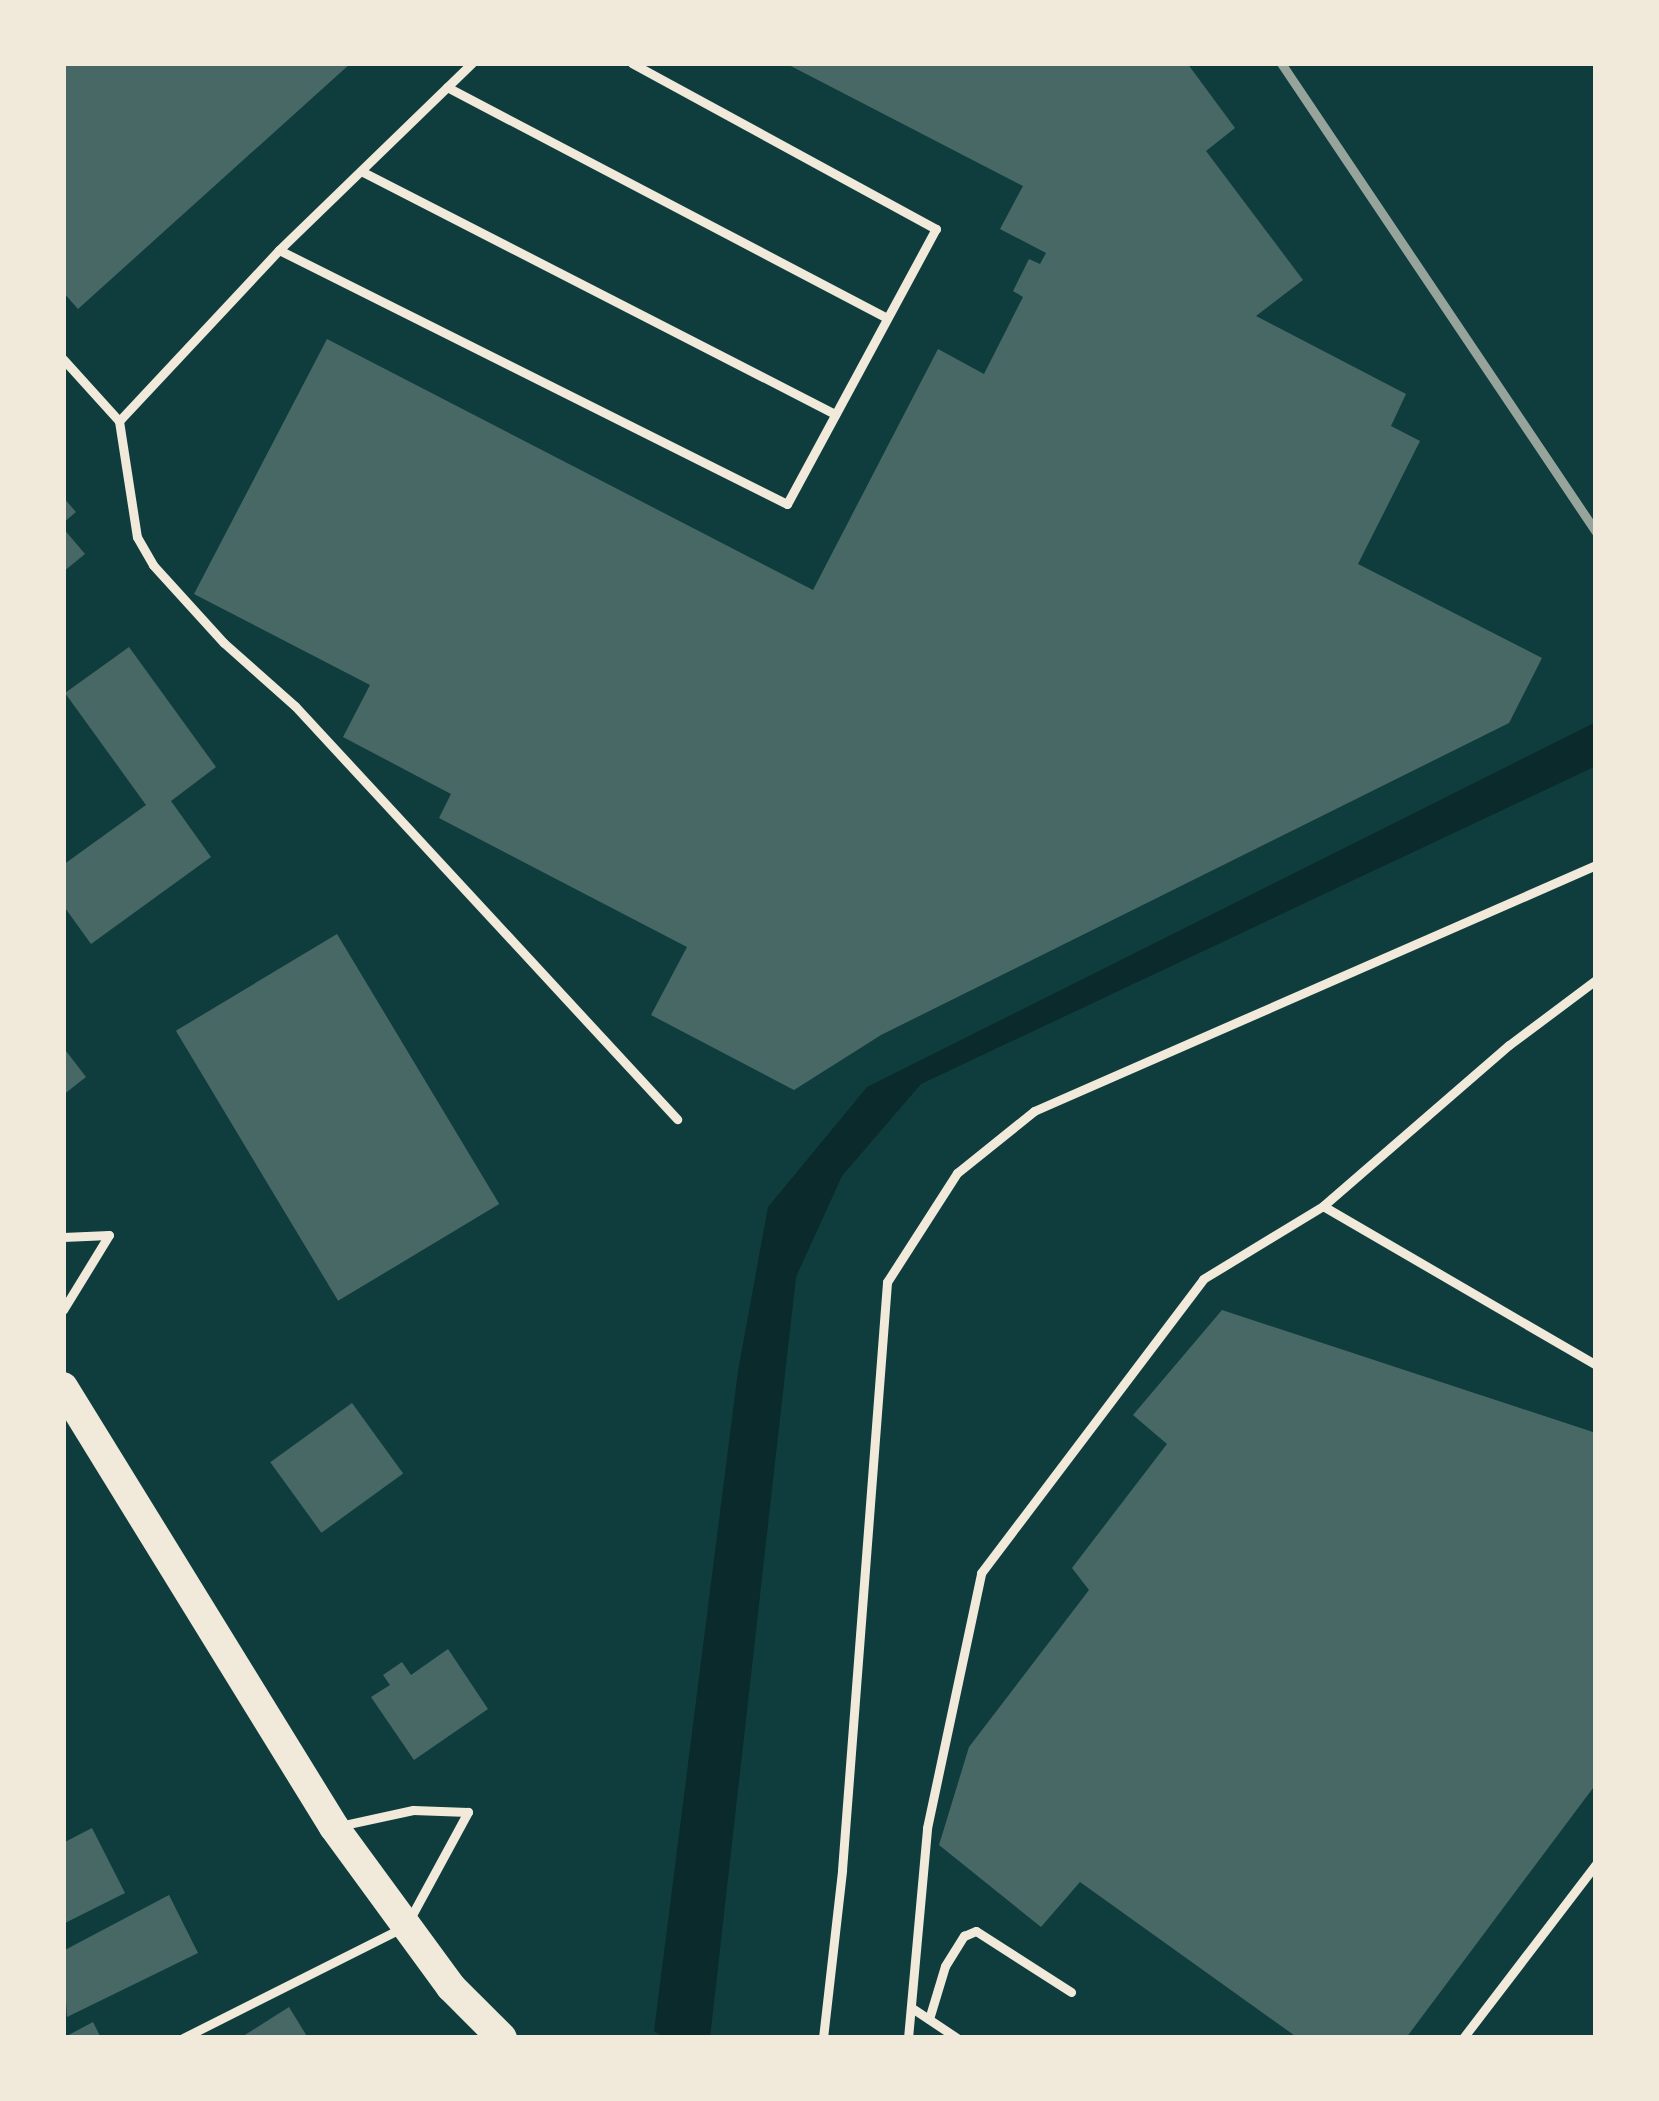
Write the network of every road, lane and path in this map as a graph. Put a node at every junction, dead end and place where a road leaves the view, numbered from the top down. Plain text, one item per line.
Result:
1 (472, 63) edge
2 (632, 63) edge
3 (447, 87) junction
4 (361, 171) junction
5 (279, 250) junction
6 (887, 318) junction
7 (63, 359) edge
8 (835, 414) junction
9 (119, 421) junction
10 (1596, 865) edge
11 (1596, 980) edge
12 (677, 1118) dead end
13 (1323, 1206) junction
14 (63, 1237) edge
15 (63, 1310) edge
16 (1596, 1365) edge
17 (63, 1388) edge
18 (334, 1827) junction
19 (1596, 1864) edge
20 (406, 1926) junction
21 (1071, 1992) dead end
22 (912, 2008) junction
23 (929, 2019) junction
24 (183, 2038) edge
25 (502, 2038) edge
26 (823, 2038) edge
27 (908, 2038) edge
28 (957, 2038) edge
29 (1463, 2038) edge

1 - 3 lane
2 - 6 lane
3 - 4 lane
3 - 6 lane
4 - 5 lane
4 - 8 lane
5 - 8 lane
5 - 9 lane
6 - 8 lane
7 - 9 lane
9 - 12 lane
10 - 26 lane
11 - 13 lane
13 - 16 lane
13 - 22 lane
14 - 15 lane
17 - 18 main road
18 - 20 main road
18 - 20 lane
19 - 29 lane
20 - 24 lane
20 - 25 main road
21 - 23 lane
22 - 23 lane
22 - 27 lane
23 - 28 lane

